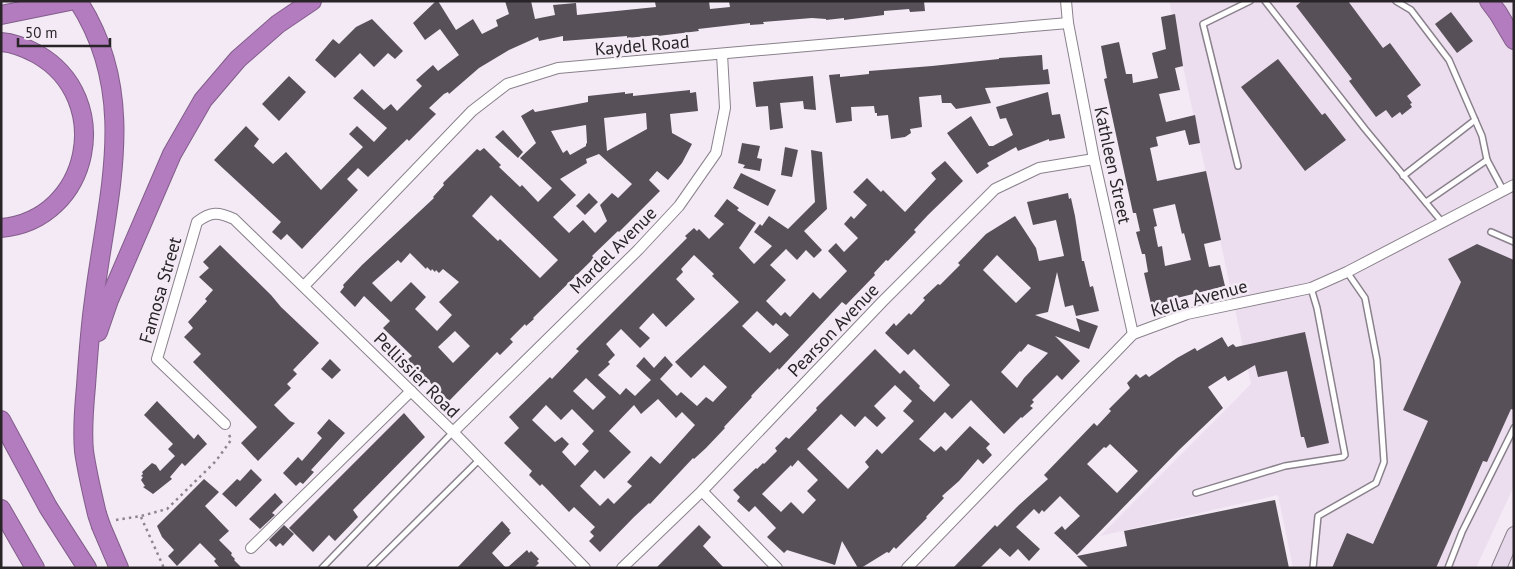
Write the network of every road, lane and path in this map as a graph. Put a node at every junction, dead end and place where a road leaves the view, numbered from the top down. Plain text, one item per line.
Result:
1 (70, 1) edge
2 (78, 1) edge
3 (312, 1) edge
4 (1066, 1) edge
5 (1250, 1) edge
6 (1264, 1) edge
7 (1396, 1) edge
8 (1489, 1) edge
9 (1, 15) edge
10 (1068, 22) junction
11 (1514, 40) edge
12 (1, 42) edge
13 (722, 54) junction
14 (1475, 120) junction
15 (1094, 159) junction
16 (1487, 160) junction
17 (1238, 166) dead end
18 (1403, 176) junction
19 (1514, 185) edge
20 (1503, 190) junction
21 (1426, 202) junction
22 (220, 213) joint
23 (1442, 222) junction
24 (1, 228) edge
25 (1490, 232) dead end
26 (1514, 242) edge
27 (1347, 272) junction
28 (304, 286) junction
29 (1311, 288) junction
30 (1133, 334) junction
31 (87, 366) junction
32 (411, 391) junction
33 (1, 420) edge
34 (225, 424) joint
35 (1514, 428) edge
36 (452, 432) junction
37 (479, 460) junction
38 (702, 491) junction
39 (1196, 494) dead end
40 (1, 509) edge
41 (141, 516) junction
42 (105, 520) junction
43 (9, 526) edge
44 (1514, 534) edge
45 (252, 548) dead end
46 (35, 568) edge
47 (86, 568) edge
48 (119, 568) edge
49 (164, 568) edge
50 (322, 568) edge
51 (370, 568) edge
52 (585, 568) edge
53 (622, 568) edge
54 (776, 568) edge
55 (908, 568) edge
56 (1313, 568) edge
57 (1448, 568) edge
58 (1499, 568) edge

1 - 9 highway
2 - 31 highway
3 - 31 highway
4 - 10 street, Kathleen Street
5 - 17 lane
6 - 18 lane
7 - 14 lane
8 - 11 highway
10 - 13 street, Kaydel Road
10 - 15 street, Kathleen Street
12 - 24 highway
13 - 28 street, Kaydel Road
13 - 36 street, Mardel Avenue
14 - 16 lane
14 - 18 lane
15 - 30 street, Kathleen Street
15 - 38 street, Pearson Avenue
16 - 20 lane
16 - 21 lane
18 - 21 lane
19 - 20 street, Kella Avenue
20 - 23 street, Kella Avenue
21 - 23 lane
22 - 28 street, Pellissier Road
22 - 34 street, Famosa Street
23 - 27 street, Kella Avenue
25 - 26 lane
27 - 29 street, Kella Avenue
27 - 56 lane
28 - 32 street, Pellissier Road
29 - 30 street, Kella Avenue
29 - 39 lane
30 - 55 street, Kella Avenue
31 - 42 highway
32 - 36 street, Pellissier Road
32 - 45 street
33 - 47 highway
34 - 41 path
35 - 57 lane
36 - 37 street, Pellissier Road
36 - 50 lane
37 - 51 lane
37 - 52 street, Pellissier Road
38 - 53 street, Pearson Avenue
38 - 54 street
40 - 43 highway
41 - 42 path
41 - 49 path
42 - 48 highway
43 - 46 highway
44 - 58 main road

